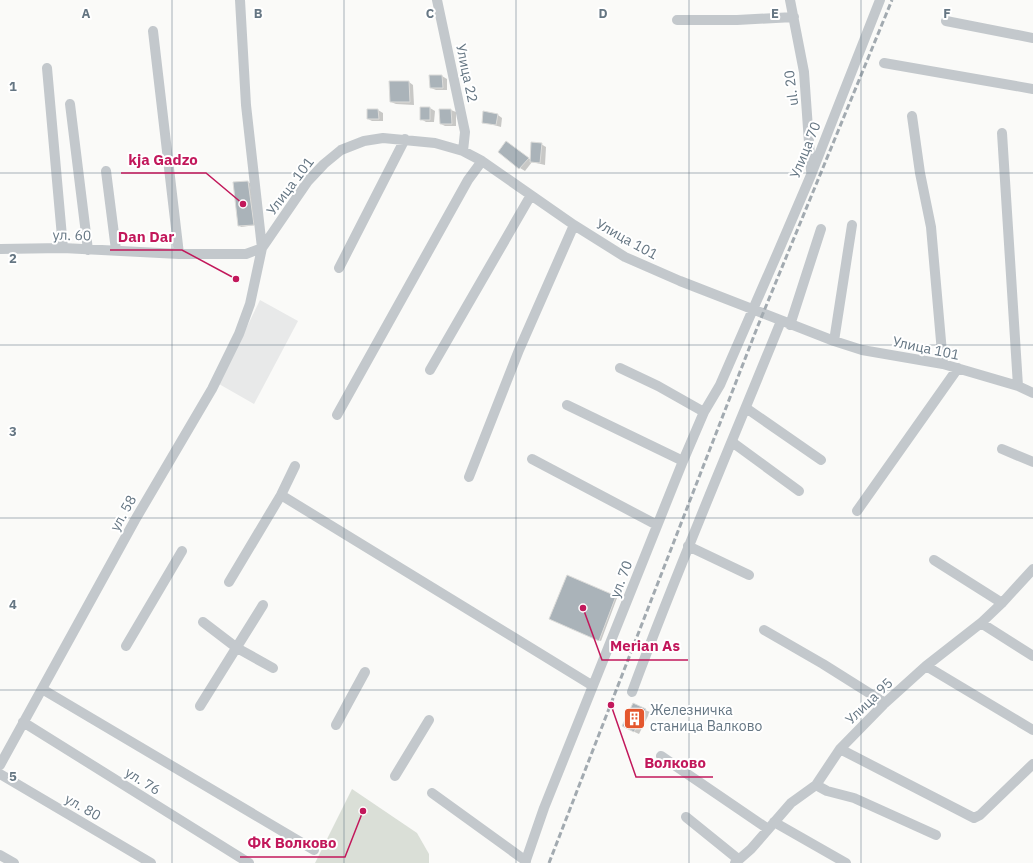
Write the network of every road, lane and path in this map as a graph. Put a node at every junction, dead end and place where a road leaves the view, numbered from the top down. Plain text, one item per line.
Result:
1 (240, 0) edge
2 (437, 0) edge
3 (790, 0) edge
4 (880, 0) edge
5 (794, 17) junction
6 (677, 20) dead end
7 (946, 21) dead end
8 (153, 31) dead end
9 (1033, 38) edge
10 (884, 63) dead end
11 (47, 68) dead end
12 (1033, 89) edge
13 (70, 104) dead end
14 (912, 116) dead end
15 (1002, 133) dead end
16 (405, 139) junction
17 (463, 151) junction
18 (482, 161) junction
19 (106, 171) dead end
20 (811, 175) junction
21 (532, 194) junction
22 (574, 225) junction
23 (852, 225) dead end
24 (821, 229) dead end
25 (63, 248) junction
26 (262, 248) junction
27 (0, 249) edge
28 (88, 250) junction
29 (116, 250) junction
30 (179, 254) junction
31 (339, 268) dead end
32 (752, 309) junction
33 (786, 323) junction
34 (834, 341) junction
35 (943, 364) junction
36 (620, 368) dead end
37 (958, 368) junction
38 (430, 370) dead end
39 (1018, 386) junction
40 (1033, 393) edge
41 (567, 405) dead end
42 (746, 408) junction
43 (704, 412) junction
44 (337, 415) dead end
45 (732, 442) junction
46 (1002, 449) dead end
47 (532, 459) dead end
48 (821, 460) dead end
49 (683, 461) junction
50 (1033, 462) edge
51 (295, 466) dead end
52 (469, 477) dead end
53 (799, 491) dead end
54 (281, 495) junction
55 (857, 511) dead end
56 (657, 524) junction
57 (688, 546) junction
58 (182, 551) dead end
59 (934, 560) dead end
60 (1033, 569) edge
61 (749, 575) dead end
62 (229, 582) dead end
63 (1002, 603) junction
64 (263, 605) dead end
65 (203, 622) dead end
66 (981, 623) junction
67 (764, 630) dead end
68 (126, 646) dead end
69 (237, 648) junction
70 (1033, 656) edge
71 (926, 666) junction
72 (273, 668) dead end
73 (365, 672) dead end
74 (594, 686) junction
75 (42, 689) junction
76 (632, 692) dead end
77 (885, 703) junction
78 (200, 706) dead end
79 (429, 720) dead end
80 (23, 722) junction
81 (336, 724) dead end
82 (1033, 730) edge
83 (840, 749) junction
84 (661, 756) dead end
85 (1033, 764) edge
86 (0, 765) edge
87 (0, 774) edge
88 (396, 776) dead end
89 (816, 785) junction
90 (432, 793) dead end
91 (686, 817) dead end
92 (771, 826) junction
93 (936, 835) dead end
94 (314, 850) dead end
95 (0, 855) edge
96 (737, 861) edge
97 (526, 862) edge
98 (14, 863) edge
99 (152, 863) edge
100 (249, 863) edge
101 (846, 863) edge

1 - 26 street
2 - 17 street, Улица 22
3 - 5 street, ul. 20
4 - 20 street, Улица 70
5 - 6 street
5 - 20 street, ul. 20
7 - 9 street
8 - 30 street
10 - 12 street
11 - 25 street
13 - 28 street
14 - 35 street
15 - 39 street
16 - 17 street, Улица 101
16 - 26 street, Улица 101
16 - 31 street
17 - 18 street, Улица 101
18 - 21 street, Улица 101
18 - 44 street
19 - 29 street
20 - 32 street, Улица 70
21 - 22 street, Улица 101
21 - 38 street
22 - 32 street, Улица 101
22 - 52 street
23 - 34 street
24 - 33 street
25 - 27 street, ул. 60
25 - 28 street, ул. 60
26 - 30 street, ул. 60
26 - 75 street, ул. 58
28 - 29 street, ул. 60
29 - 30 street, ул. 60
32 - 33 street, Улица 101
32 - 43 street, ул. 70
33 - 34 street, Улица 101
33 - 42 street
34 - 35 street, Улица 101
35 - 37 street, Улица 101
36 - 43 street
37 - 39 street, Улица 101
37 - 55 street
39 - 40 street, Улица 101
41 - 49 street
42 - 45 street
42 - 48 street
43 - 49 street, ул. 70
45 - 53 street
45 - 57 street
46 - 50 street
47 - 56 street
49 - 56 street, ул. 70
51 - 54 street
54 - 62 street
54 - 74 street
56 - 74 street, ул. 70
57 - 61 street
57 - 76 street
58 - 68 street
59 - 63 street
60 - 63 street, Улица 95
63 - 66 street, Улица 95
64 - 69 street
65 - 69 street
66 - 70 street
66 - 71 street, Улица 95
67 - 77 street
69 - 72 street
69 - 78 street
71 - 77 street, Улица 95
71 - 82 street
73 - 81 street
74 - 97 street, ул. 70
75 - 80 street, ул. 58
75 - 94 street
77 - 83 street, Улица 95
79 - 88 street
80 - 86 street, ул. 58
80 - 100 street, ул. 76
83 - 85 street
83 - 89 street, Улица 95
84 - 92 street
87 - 99 street, ул. 80
89 - 92 street, Улица 95
89 - 93 street
90 - 97 street
91 - 96 street
92 - 96 street, Улица 95
92 - 101 street
95 - 98 street

